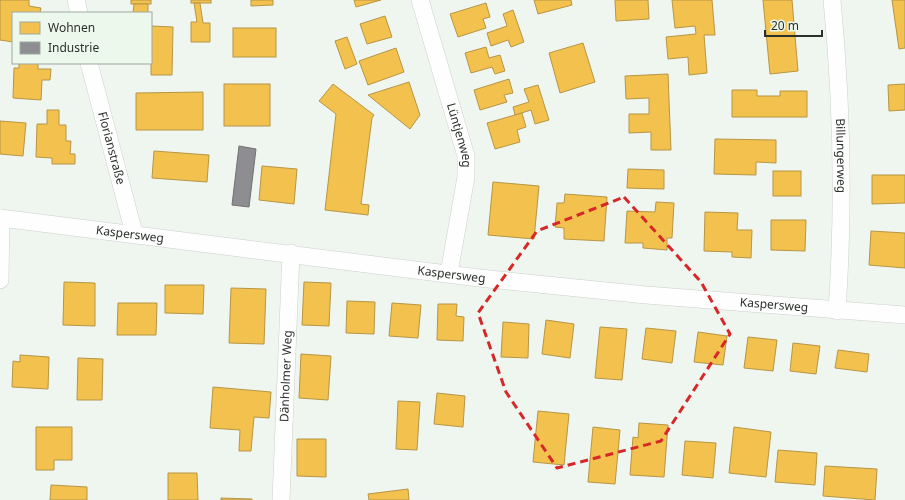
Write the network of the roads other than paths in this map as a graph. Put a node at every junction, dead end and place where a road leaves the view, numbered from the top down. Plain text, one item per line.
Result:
1 (76, 0) edge
2 (420, 0) edge
3 (832, 0) edge
4 (79, 12) edge
5 (89, 64) edge
6 (1, 218) edge
7 (134, 233) junction
8 (291, 253) junction
9 (448, 273) junction
10 (0, 280) edge
11 (837, 311) junction
12 (905, 315) edge
13 (281, 500) edge

1 - 4 street
2 - 9 street, Lüntjenweg
3 - 11 street, Billungerweg
5 - 7 street, Florianstraße
6 - 7 street, Kaspersweg
6 - 10 street
7 - 8 street, Kaspersweg
8 - 9 street, Kaspersweg
8 - 13 street, Dänholmer Weg
9 - 11 street, Kaspersweg
11 - 12 street, Kaspersweg

